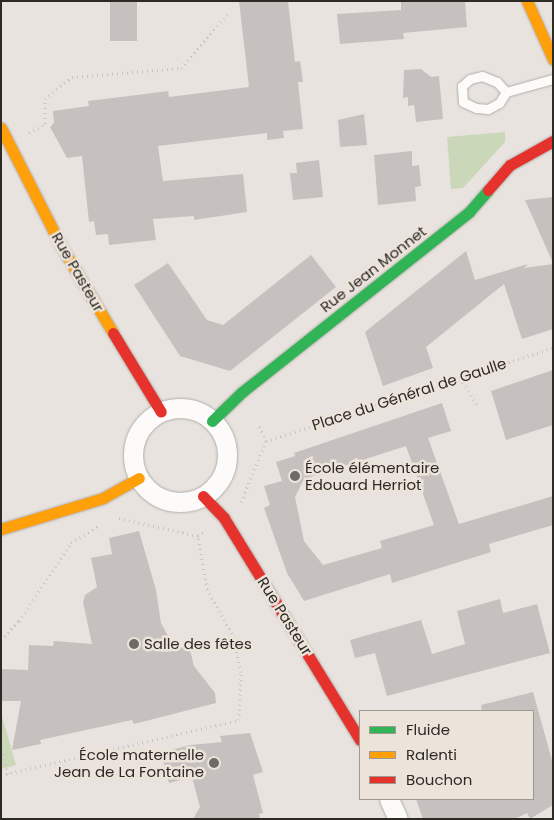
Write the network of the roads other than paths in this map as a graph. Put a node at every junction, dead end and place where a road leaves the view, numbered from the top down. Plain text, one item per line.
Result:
1 (527, 1) edge
2 (553, 59) edge
3 (553, 79) edge
4 (506, 92) junction
5 (1, 128) edge
6 (553, 141) edge
7 (161, 412) junction
8 (212, 421) junction
9 (139, 478) junction
10 (203, 496) junction
11 (1, 529) edge
12 (359, 738) edge
13 (390, 800) edge
14 (398, 819) edge

1 - 2 street
3 - 4 lane
4 - 4 lane
5 - 7 street, Rue Pasteur
6 - 8 street, Rue Jean Monnet
7 - 8 street
7 - 9 street
8 - 10 street
9 - 10 street
9 - 11 street
10 - 12 street, Rue Pasteur
13 - 14 street

